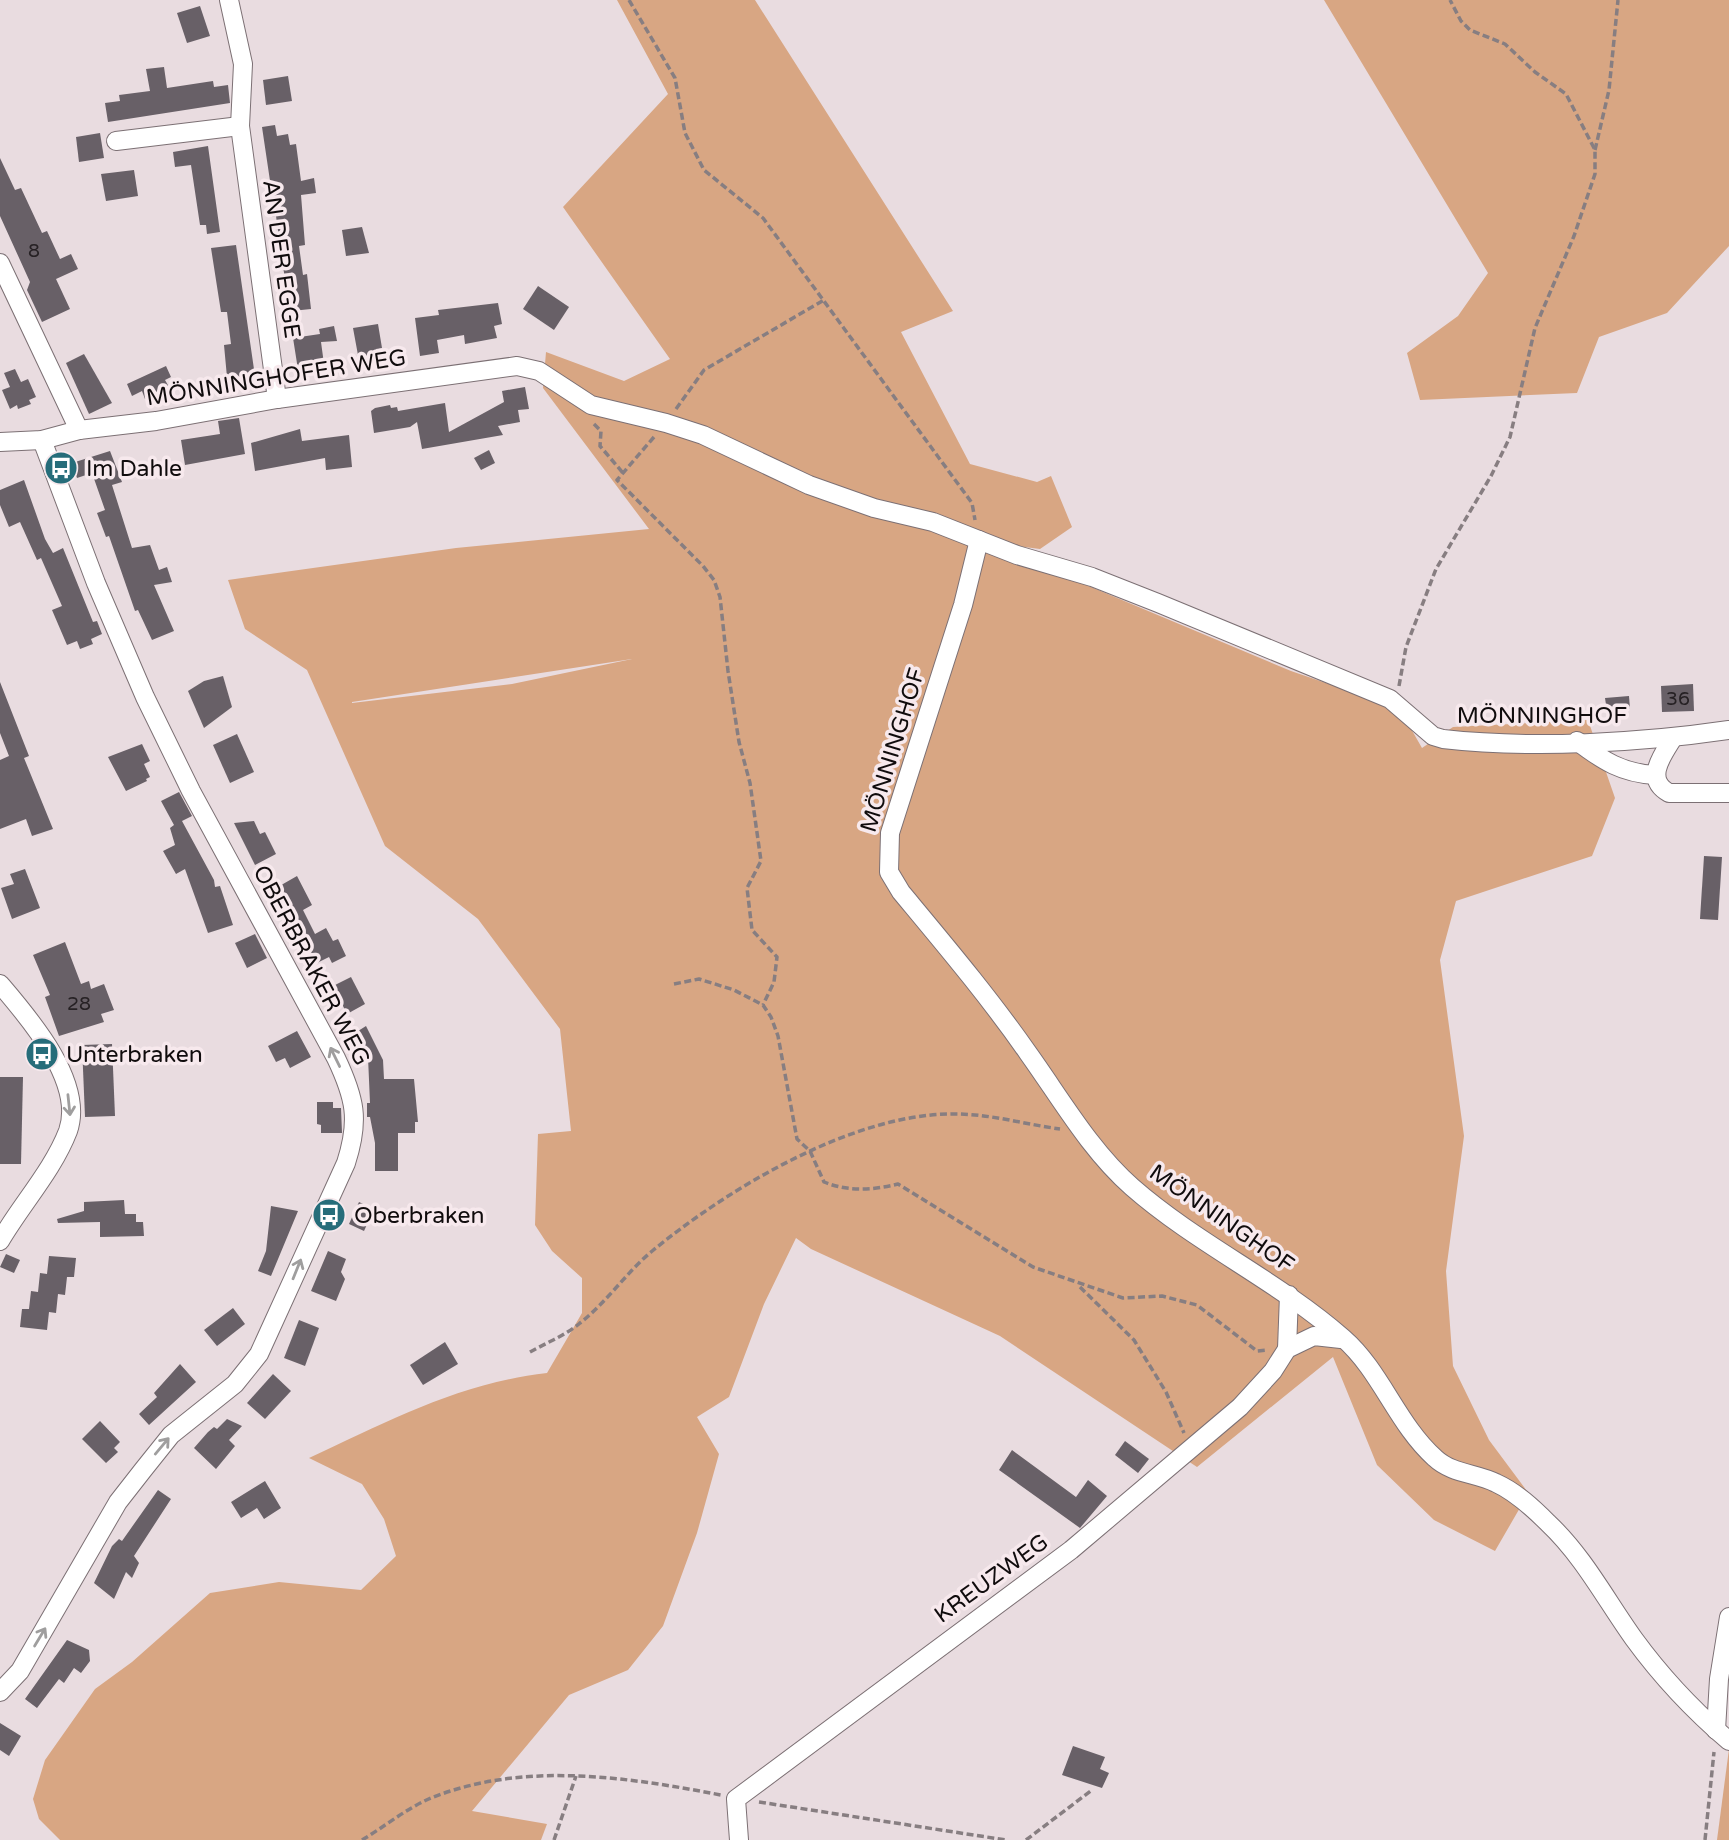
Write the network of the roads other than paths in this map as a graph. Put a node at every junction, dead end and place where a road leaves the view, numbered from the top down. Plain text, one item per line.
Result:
1 (229, 0) edge
2 (240, 126) junction
3 (117, 141) dead end
4 (0, 263) edge
5 (557, 384) joint
6 (277, 399) junction
7 (79, 430) junction
8 (42, 440) junction
9 (0, 442) edge
10 (979, 540) junction
11 (1729, 730) edge
12 (1673, 738) junction
13 (1577, 741) junction
14 (1656, 775) junction
15 (1729, 793) edge
16 (0, 984) edge
17 (0, 1241) edge
18 (1289, 1295) junction
19 (1346, 1340) junction
20 (1287, 1349) junction
21 (1729, 1617) edge
22 (0, 1692) edge
23 (1723, 1736) edge
24 (738, 1840) edge

1 - 2 street, AN DER EGGE
2 - 3 street
2 - 6 street, AN DER EGGE
4 - 7 street
5 - 6 street, MÖNNINGHOFER WEG
5 - 10 street, MÖNNINGHOF
6 - 7 street, MÖNNINGHOFER WEG
7 - 8 street, MÖNNINGHOFER WEG
8 - 9 street, MÖNNINGHOFER WEG
22 -> 8 street, OBERBRAKER WEG
10 - 13 street, MÖNNINGHOF
10 - 18 street, MÖNNINGHOF
11 - 12 street, MÖNNINGHOF
12 - 13 street, MÖNNINGHOF
12 - 14 street
13 - 14 street
14 - 15 street
16 -> 17 street
18 - 19 street, MÖNNINGHOF
18 - 20 street
19 - 20 street
19 - 23 street, MÖNNINGHOF
20 - 24 street, KREUZWEG
21 - 23 street

